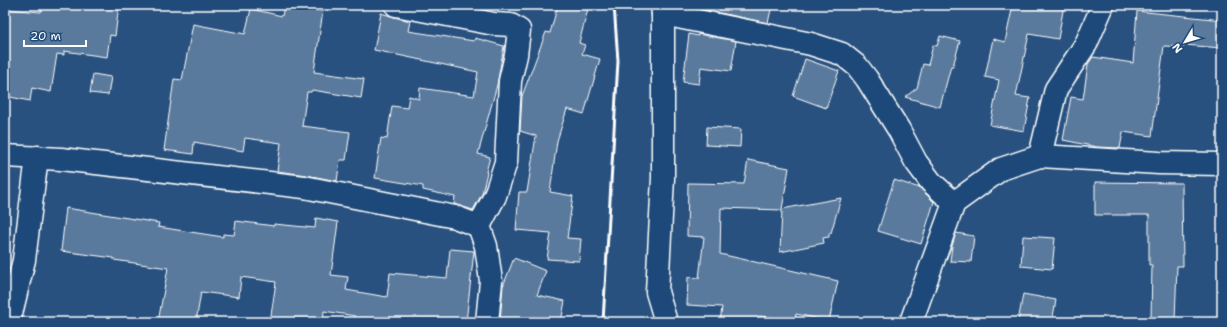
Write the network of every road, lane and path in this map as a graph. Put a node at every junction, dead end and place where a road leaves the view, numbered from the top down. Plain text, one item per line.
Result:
1 (396, 5) edge
2 (1103, 5) edge
3 (662, 9) edge
4 (5, 156) edge
5 (1040, 156) junction
6 (37, 158) junction
7 (1222, 164) edge
8 (954, 203) junction
9 (479, 226) junction
10 (9, 322) edge
11 (487, 322) edge
12 (666, 322) edge
13 (911, 322) edge

1 - 9 street
2 - 5 street
3 - 8 street
3 - 12 street
4 - 6 street
5 - 7 street
5 - 8 street
6 - 9 street
6 - 10 street
8 - 13 street
9 - 11 street

